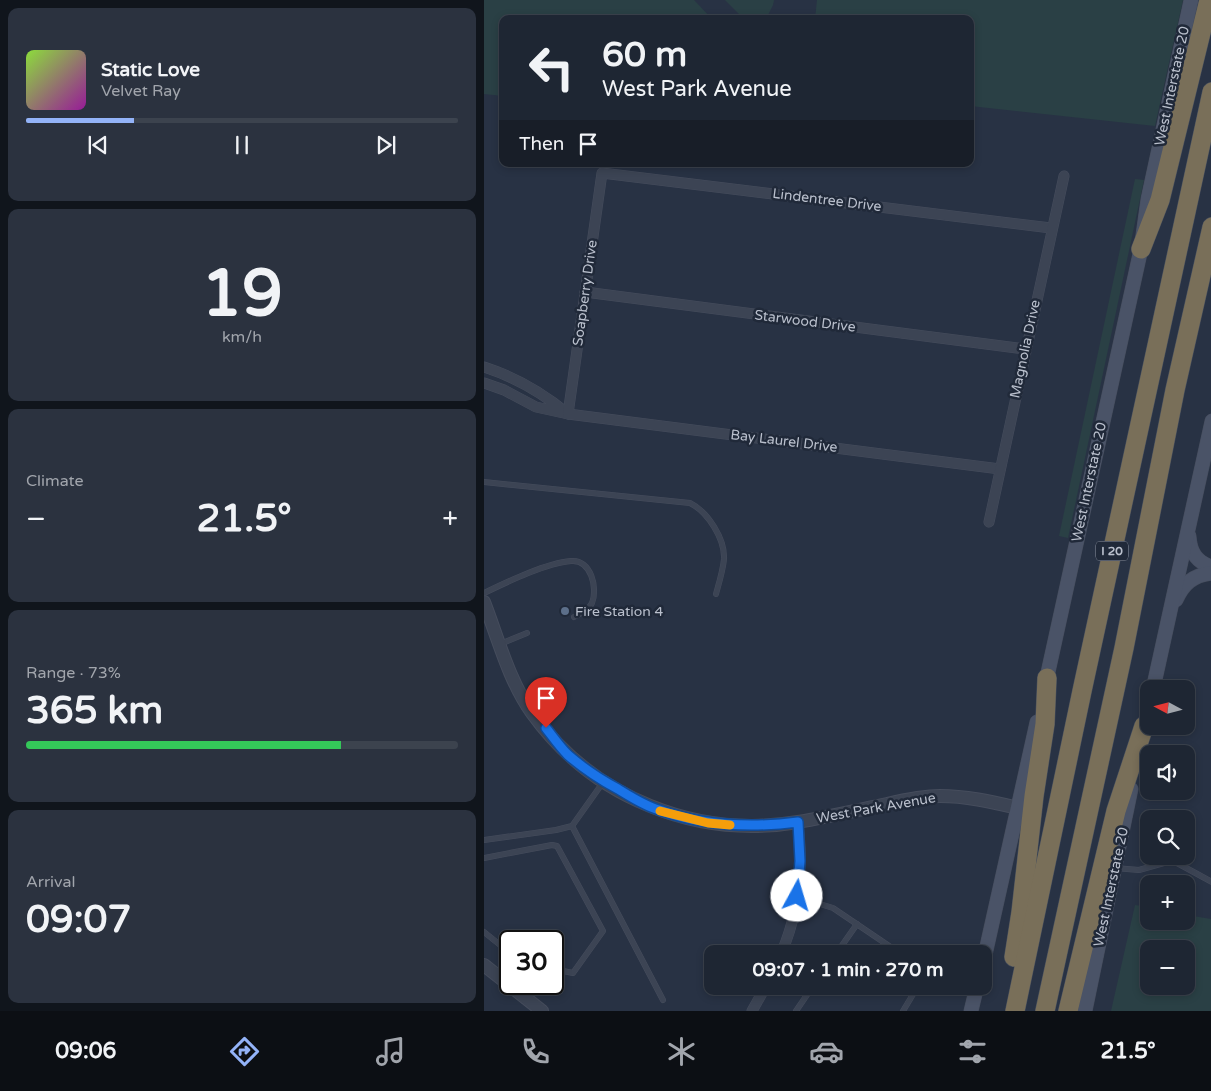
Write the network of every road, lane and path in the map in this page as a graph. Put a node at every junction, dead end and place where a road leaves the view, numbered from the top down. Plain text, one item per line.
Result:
1 (1191, 0) edge
2 (1209, 0) edge
3 (1211, 92) edge
4 (602, 172) joint
5 (1064, 176) dead end
6 (1211, 227) edge
7 (1051, 228) junction
8 (1141, 249) junction
9 (585, 292) junction
10 (1025, 349) junction
11 (484, 366) edge
12 (510, 377) junction
13 (484, 384) edge
14 (504, 390) junction
15 (568, 414) junction
16 (1211, 421) edge
17 (1000, 469) junction
18 (484, 482) edge
19 (1189, 520) junction
20 (989, 522) dead end
21 (1211, 568) edge
22 (1211, 573) edge
23 (484, 593) edge
24 (716, 594) dead end
25 (484, 602) edge
26 (574, 617) dead end
27 (1168, 617) junction
28 (527, 633) dead end
29 (500, 644) junction
30 (1047, 678) junction
31 (1154, 680) edge
32 (1141, 735) edge
33 (1142, 735) edge
34 (604, 782) junction
35 (1018, 808) junction
36 (798, 822) junction
37 (572, 826) junction
38 (484, 840) edge
39 (484, 858) edge
40 (1114, 868) junction
41 (1211, 882) edge
42 (797, 896) junction
43 (857, 924) junction
44 (484, 932) edge
45 (499, 944) edge
46 (784, 945) edge
47 (842, 945) edge
48 (888, 945) edge
49 (987, 945) edge
50 (484, 965) edge
51 (564, 971) edge
52 (762, 995) edge
53 (807, 995) edge
54 (913, 995) edge
55 (975, 995) edge
56 (663, 1000) dead end
57 (542, 1011) edge
58 (754, 1011) edge
59 (796, 1011) edge
60 (903, 1011) edge
61 (971, 1011) edge
62 (1005, 1011) edge
63 (1015, 1011) edge
64 (1044, 1011) edge
65 (1068, 1011) edge
66 (1085, 1011) edge

1 - 8 main road, West Interstate 20
2 - 8 highway
3 - 63 highway, I 20
4 - 7 street, Lindentree Drive
4 - 9 street, Soapberry Drive
5 - 7 street, Magnolia Drive
6 - 64 highway, I 20
7 - 10 street, Magnolia Drive
8 - 30 main road, West Interstate 20
9 - 10 street, Starwood Drive
9 - 15 street, Soapberry Drive
10 - 17 street, Magnolia Drive
11 - 12 street
12 - 14 lane
12 - 15 street
13 - 14 street, Bay Laurel Drive
14 - 15 street, Bay Laurel Drive
15 - 17 street, Bay Laurel Drive
16 - 19 main road
17 - 20 street, Magnolia Drive
18 - 24 lane
19 - 21 main road
19 - 27 main road
22 - 27 main road
23 - 26 lane
25 - 29 street, West Park Avenue
27 - 31 main road
28 - 29 lane
29 - 34 street, West Park Avenue
30 - 35 main road, West Interstate 20
30 - 62 highway
32 - 65 highway
33 - 40 main road, West Interstate 20
34 - 36 street, West Park Avenue
34 - 37 lane
35 - 36 street, West Park Avenue
35 - 49 main road, West Interstate 20
36 - 42 street
37 - 38 lane
37 - 56 lane
39 - 51 lane
40 - 41 lane
40 - 66 main road, West Interstate 20
42 - 43 lane
42 - 46 street
43 - 47 lane
43 - 48 lane
44 - 45 lane
50 - 57 street
52 - 58 street
53 - 59 lane
54 - 60 lane
55 - 61 main road

